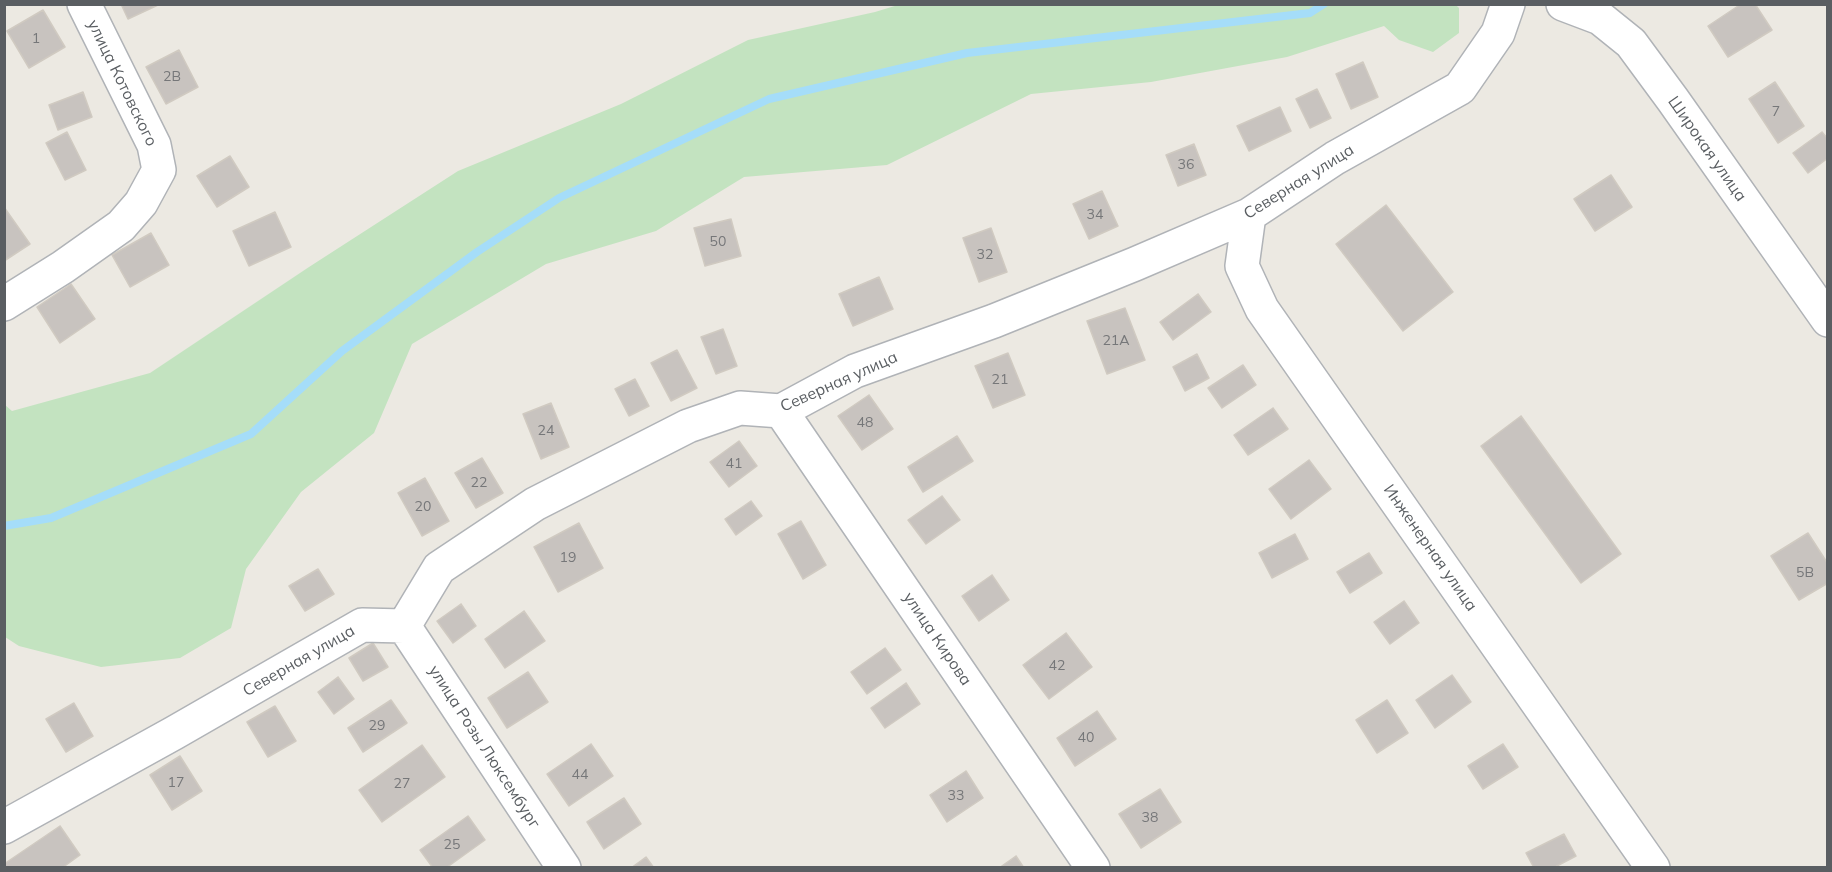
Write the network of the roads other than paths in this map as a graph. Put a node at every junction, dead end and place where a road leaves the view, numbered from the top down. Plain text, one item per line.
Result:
1 (84, 4) edge
2 (1508, 4) edge
3 (1563, 4) edge
4 (1249, 215) junction
5 (4, 304) edge
6 (1827, 320) edge
7 (781, 411) junction
8 (404, 626) junction
9 (4, 826) edge
10 (1647, 865) edge
11 (564, 867) edge
12 (1093, 867) edge

1 - 5 street, улица Котовского
2 - 4 street, Северная улица
3 - 6 street, Широкая улица
4 - 7 street, Северная улица
4 - 10 street, Инженерная улица
7 - 8 street, Северная улица
7 - 12 street, улица Кирова
8 - 9 street, Северная улица
8 - 11 street, улица Розы Люксембург

